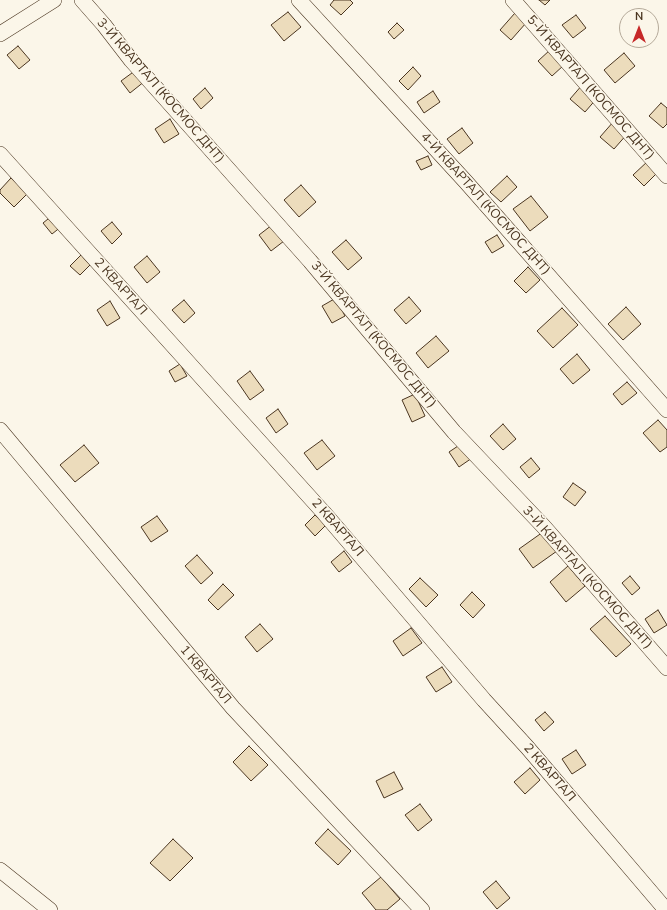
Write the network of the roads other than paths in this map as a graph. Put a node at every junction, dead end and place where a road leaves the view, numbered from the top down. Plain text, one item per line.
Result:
1 (54, 0) edge
2 (82, 0) edge
3 (299, 0) edge
4 (514, 0) edge
5 (0, 34) edge
6 (0, 154) edge
7 (667, 176) edge
8 (667, 410) edge
9 (0, 430) edge
10 (667, 668) edge
11 (0, 870) edge
12 (50, 910) edge
13 (422, 910) edge
14 (666, 910) edge

1 - 5 street
2 - 10 street, 3-Й КВАРТАЛ (КОСМОС ДНТ)
3 - 8 street, 4-Й КВАРТАЛ (КОСМОС ДНТ)
4 - 7 street, 5-Й КВАРТАЛ (КОСМОС ДНТ)
6 - 14 street, 2 КВАРТАЛ
9 - 13 street, 1 КВАРТАЛ
11 - 12 street

